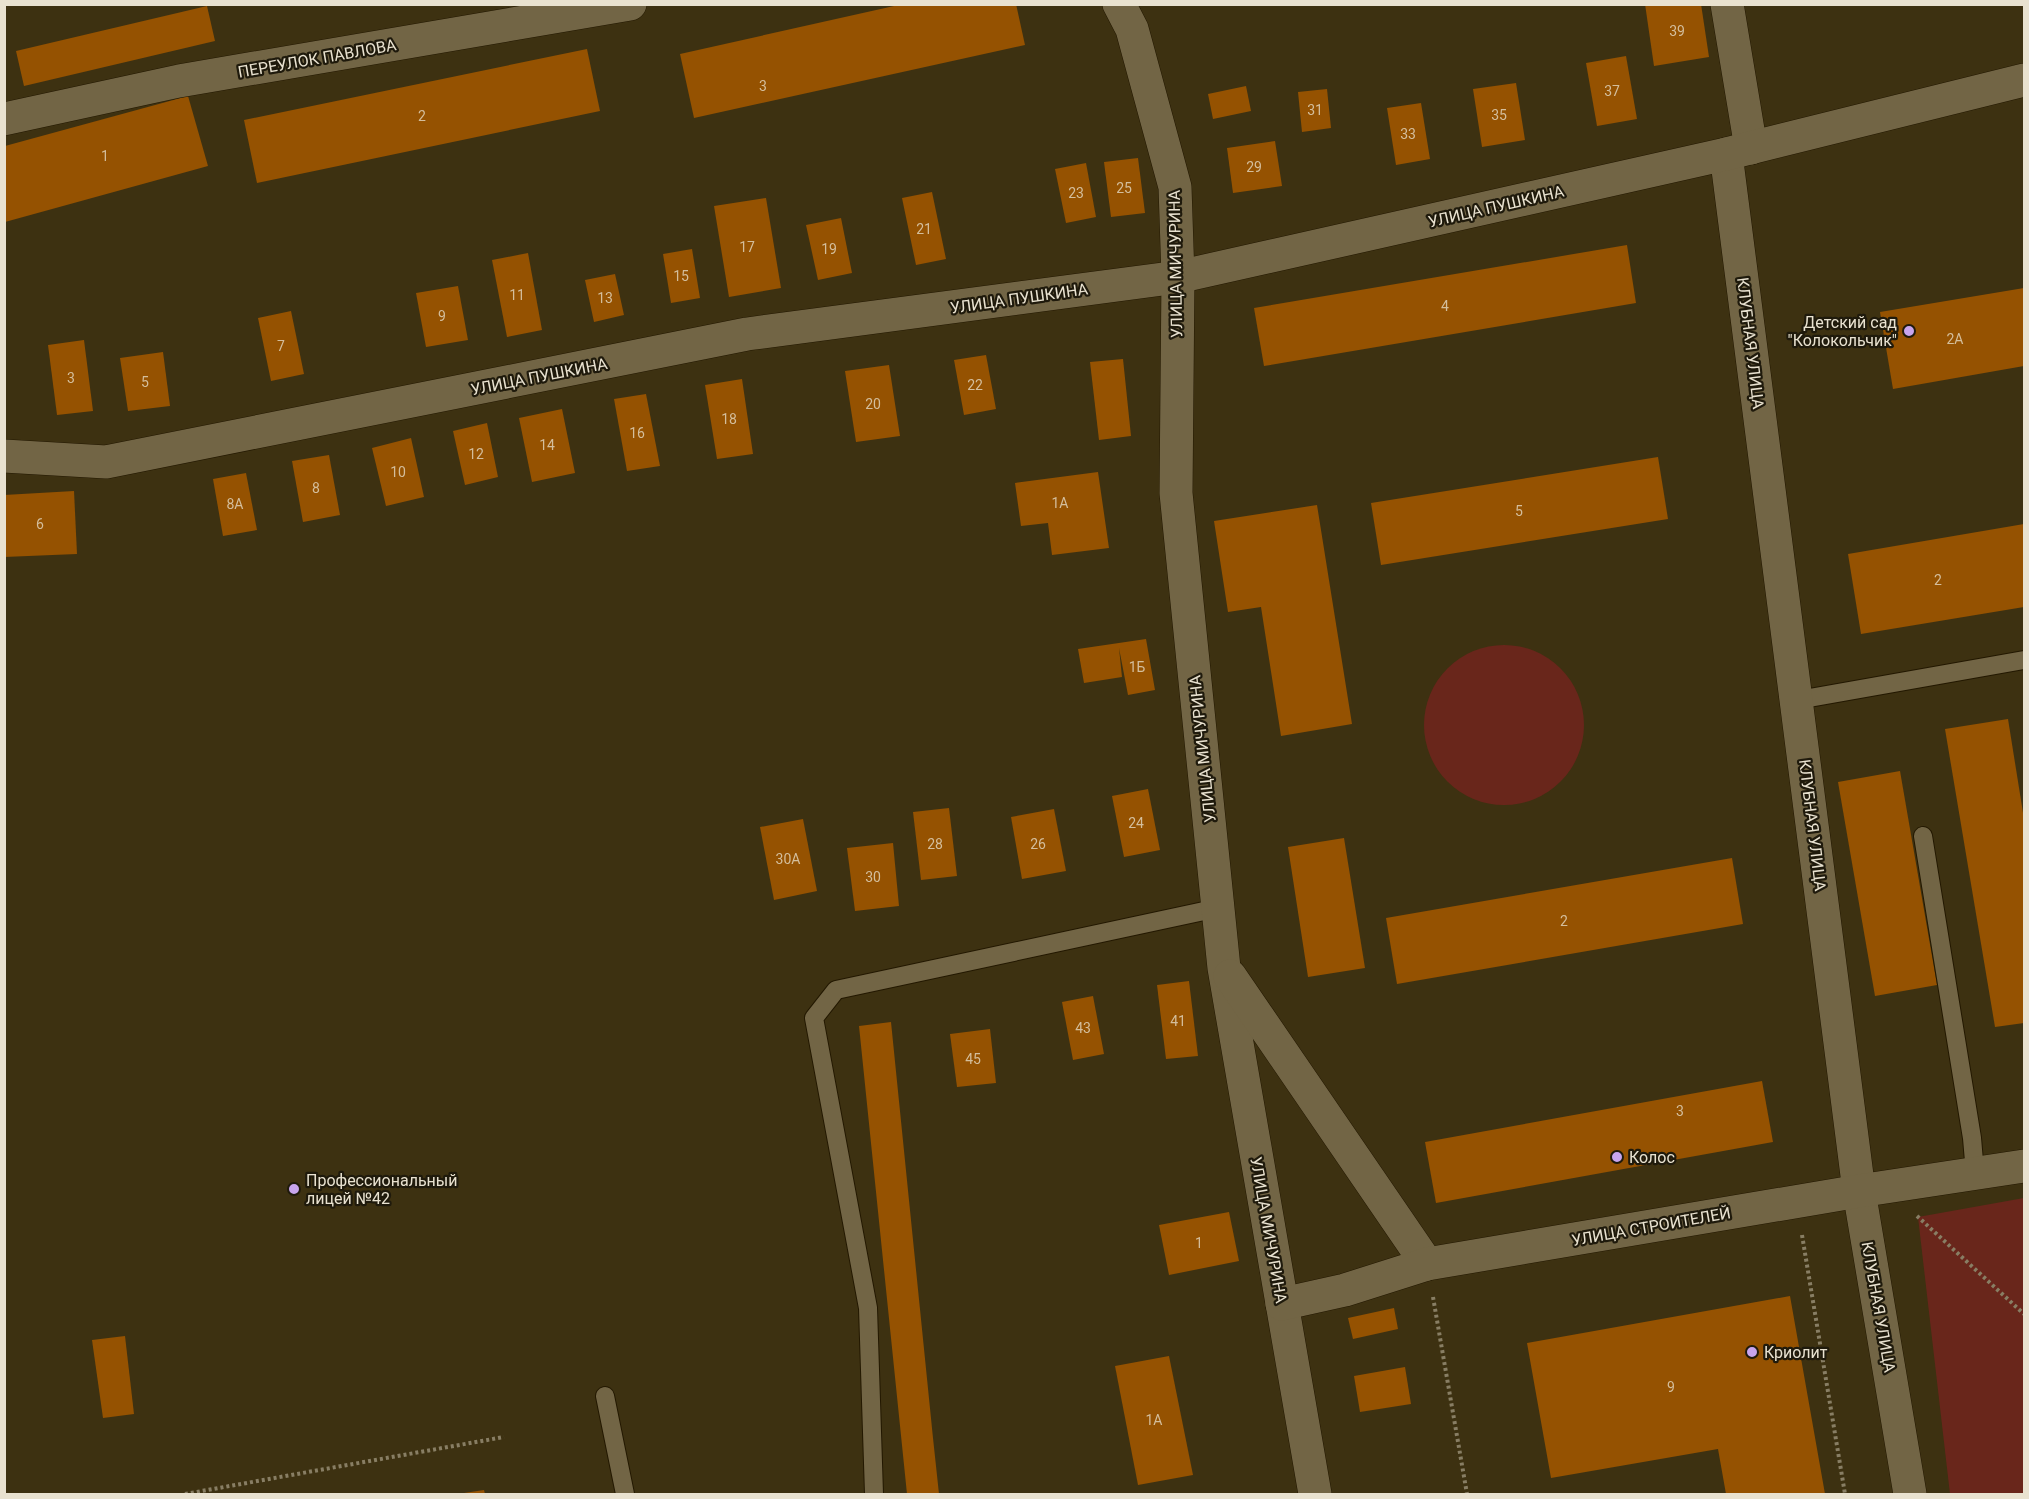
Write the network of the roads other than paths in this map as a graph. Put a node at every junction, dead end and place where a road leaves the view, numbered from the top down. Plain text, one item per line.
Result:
1 (630, 4) edge
2 (1119, 4) edge
3 (1727, 4) edge
4 (2025, 80) edge
5 (4, 119) edge
6 (1739, 151) junction
7 (1178, 277) junction
8 (4, 456) edge
9 (2025, 660) edge
10 (1798, 700) junction
11 (1923, 836) dead end
12 (1218, 908) junction
13 (1224, 968) junction
14 (2025, 1166) edge
15 (1975, 1173) junction
16 (1873, 1189) junction
17 (1427, 1264) junction
18 (1282, 1304) junction
19 (605, 1396) dead end
20 (625, 1494) edge
21 (873, 1494) edge
22 (1315, 1494) edge
23 (1910, 1494) edge

1 - 5 street, ПЕРЕУЛОК ПАВЛОВА
2 - 7 street, УЛИЦА МИЧУРИНА
3 - 6 street, КЛУБНАЯ УЛИЦА
4 - 6 street, УЛИЦА ПУШКИНА
6 - 7 street, УЛИЦА ПУШКИНА
6 - 10 street, КЛУБНАЯ УЛИЦА
7 - 8 street, УЛИЦА ПУШКИНА
7 - 12 street, УЛИЦА МИЧУРИНА
9 - 10 lane
10 - 16 street, КЛУБНАЯ УЛИЦА
11 - 15 lane
12 - 13 street, УЛИЦА МИЧУРИНА
12 - 21 lane
13 - 17 street
13 - 18 street, УЛИЦА МИЧУРИНА
14 - 15 street, УЛИЦА СТРОИТЕЛЕЙ
15 - 16 street, УЛИЦА СТРОИТЕЛЕЙ
16 - 17 street, УЛИЦА СТРОИТЕЛЕЙ
16 - 23 street, КЛУБНАЯ УЛИЦА
17 - 18 street, УЛИЦА СТРОИТЕЛЕЙ
18 - 22 street, УЛИЦА МИЧУРИНА
19 - 20 lane

